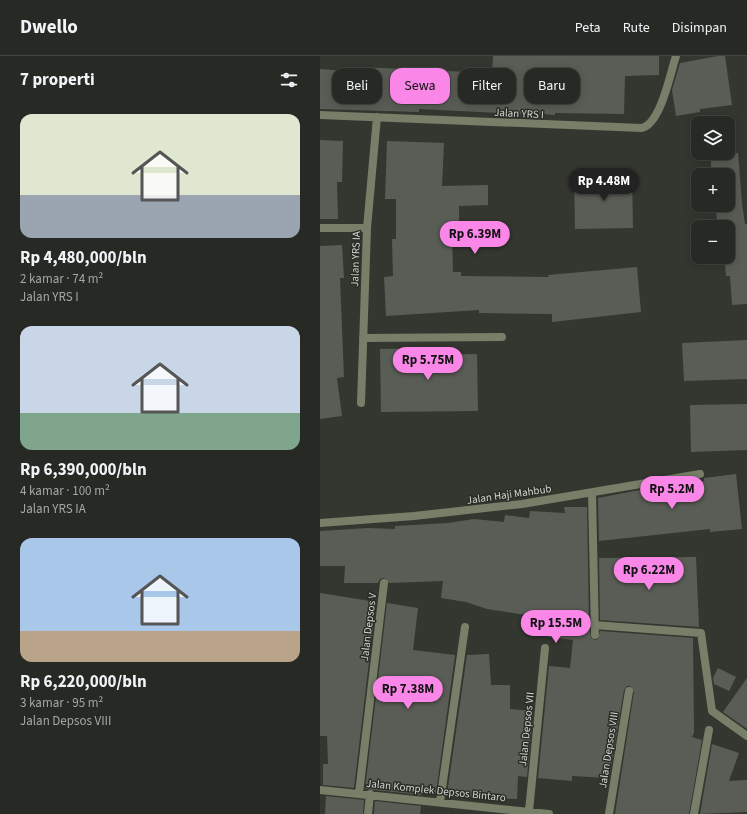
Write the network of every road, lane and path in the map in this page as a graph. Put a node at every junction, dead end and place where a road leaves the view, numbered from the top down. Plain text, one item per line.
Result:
1 (676, 56) edge
2 (320, 115) edge
3 (377, 117) junction
4 (320, 228) edge
5 (367, 228) junction
6 (502, 337) dead end
7 (363, 338) junction
8 (361, 403) dead end
9 (700, 474) dead end
10 (592, 493) junction
11 (320, 523) edge
12 (384, 583) dead end
13 (594, 625) junction
14 (465, 628) dead end
15 (595, 635) dead end
16 (545, 648) dead end
17 (629, 691) dead end
18 (708, 730) dead end
19 (747, 736) edge
20 (320, 790) edge
21 (358, 793) junction
22 (370, 794) junction
23 (440, 802) junction
24 (529, 811) junction
25 (368, 814) edge
26 (549, 814) edge
27 (609, 814) edge
28 (694, 814) edge

1 - 3 street, Jalan YRS I
2 - 3 street, Jalan YRS I
3 - 5 street, Jalan YRS IA
4 - 5 street
5 - 7 street, Jalan YRS IA
6 - 7 street
7 - 8 street, Jalan YRS IA
9 - 10 street, Jalan Haji Mahbub
10 - 11 street, Jalan Haji Mahbub
10 - 13 street
12 - 21 street, Jalan Depsos V
13 - 15 street
13 - 19 street
14 - 23 street
16 - 24 street, Jalan Depsos VII
17 - 27 street, Jalan Depsos VIII
18 - 28 street
20 - 21 street, Jalan Komplek Depsos Bintaro
21 - 22 street, Jalan Komplek Depsos Bintaro
22 - 23 street, Jalan Komplek Depsos Bintaro
22 - 25 street
23 - 24 street, Jalan Komplek Depsos Bintaro
24 - 26 street, Jalan Komplek Depsos Bintaro

